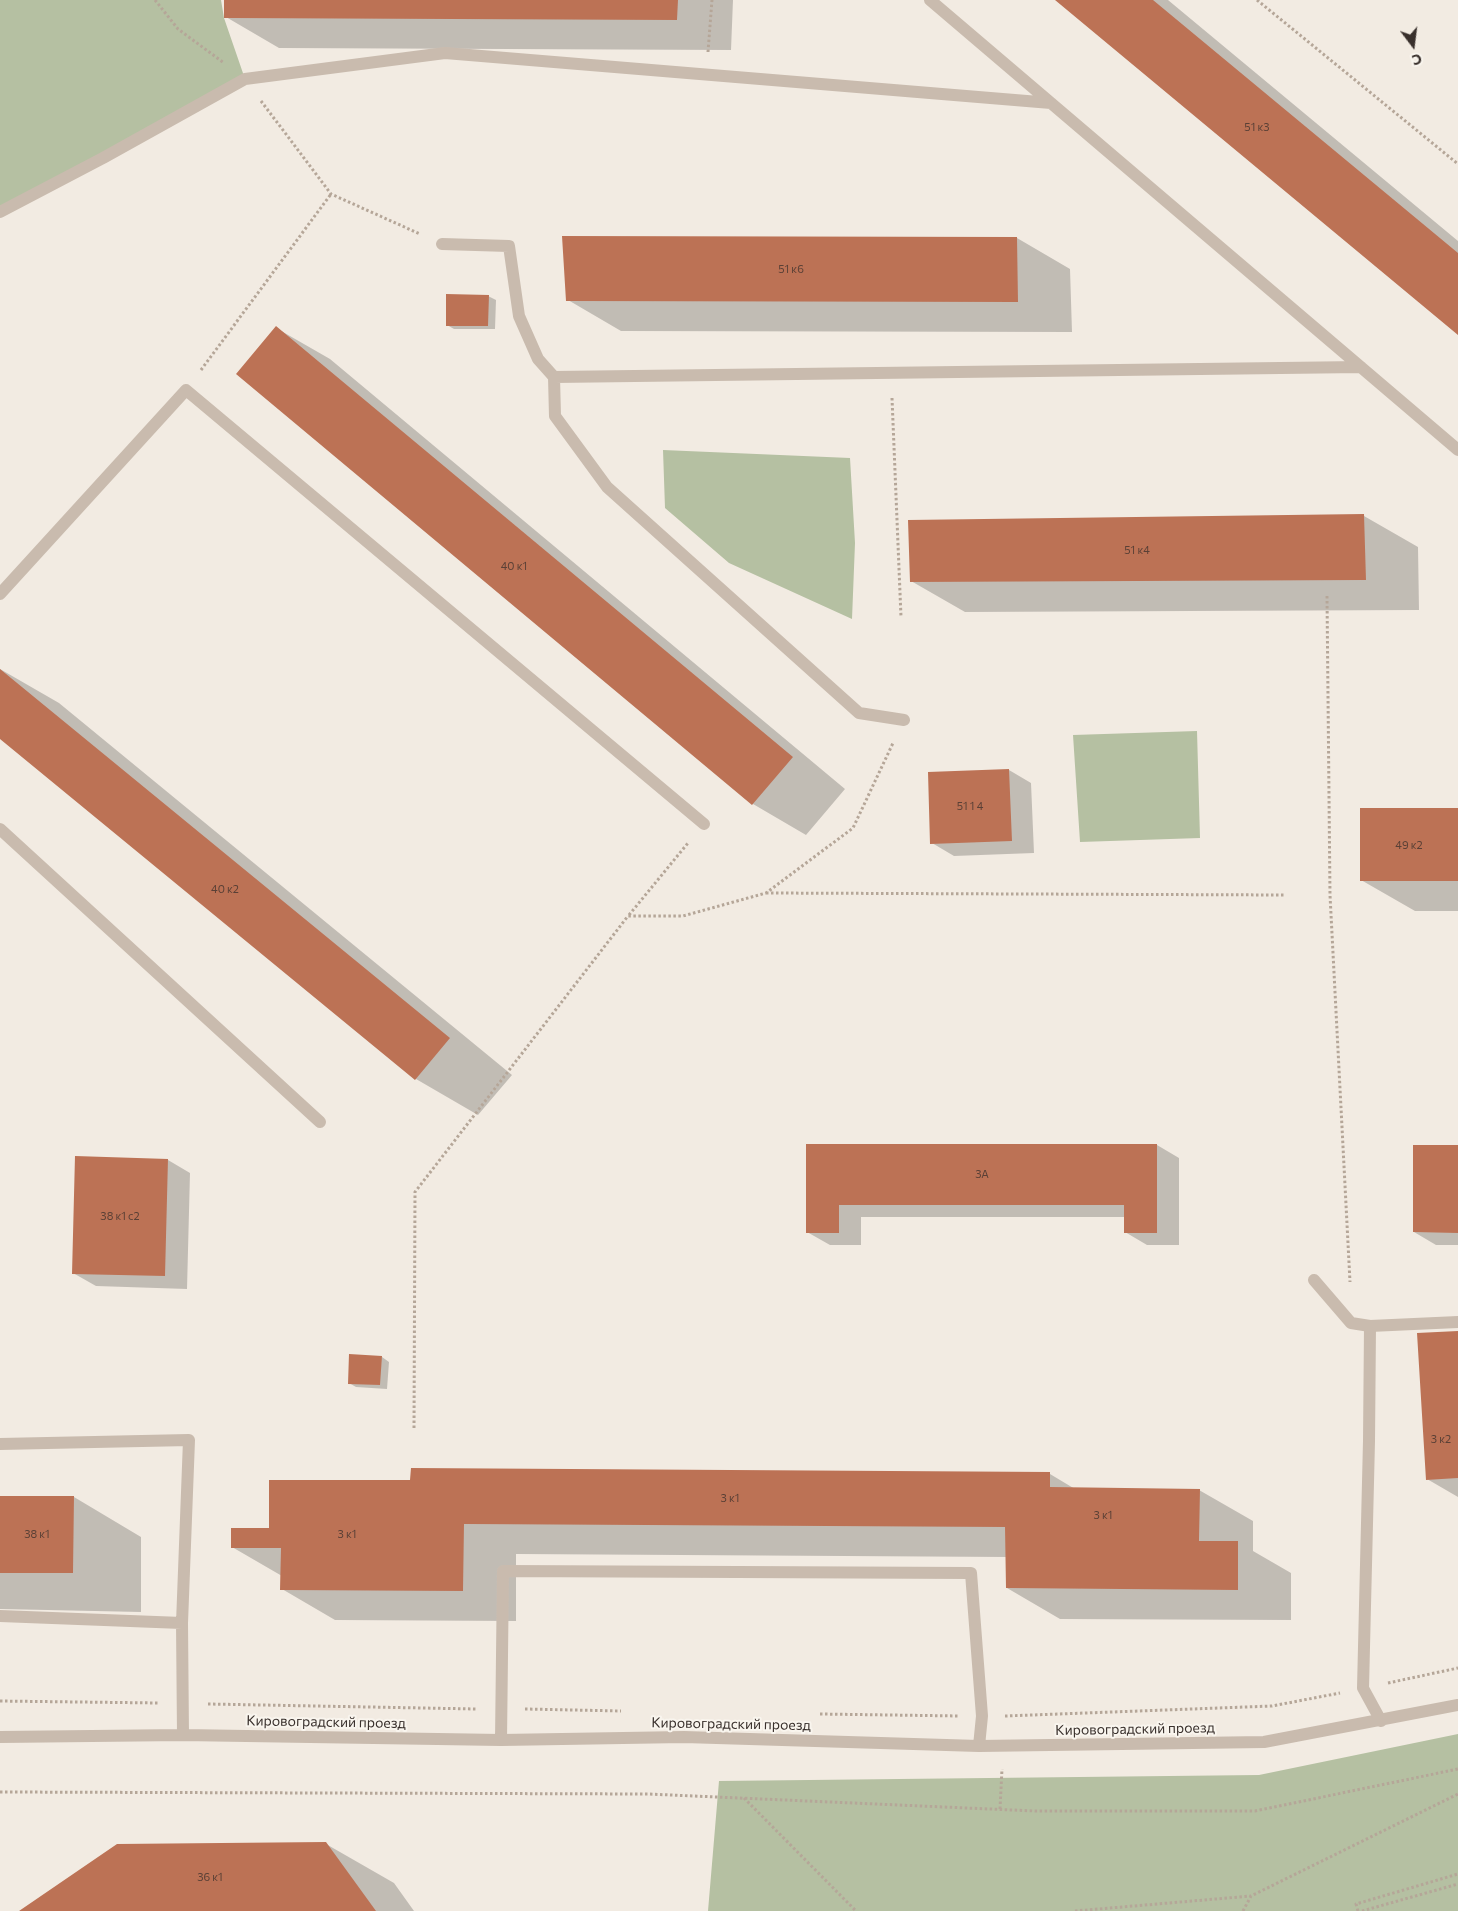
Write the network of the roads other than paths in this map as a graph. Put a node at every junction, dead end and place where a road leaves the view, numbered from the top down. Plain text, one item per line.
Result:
1 (930, 0) edge
2 (1051, 103) junction
3 (0, 212) edge
4 (442, 244) road end
5 (1361, 367) junction
6 (554, 377) junction
7 (1458, 450) edge
8 (0, 594) edge
9 (904, 720) road end
10 (704, 824) road end
11 (0, 829) edge
12 (320, 1122) dead end
13 (1314, 1280) dead end
14 (1458, 1322) edge
15 (1370, 1326) junction
16 (0, 1444) edge
17 (0, 1616) edge
18 (182, 1623) junction
19 (1458, 1705) edge
20 (1381, 1721) junction
21 (183, 1735) junction
22 (0, 1737) edge
23 (501, 1740) junction
24 (979, 1746) junction

1 - 2 street
2 - 3 street
2 - 5 street
4 - 6 street
5 - 6 street
5 - 7 street
6 - 9 street
8 - 10 street
11 - 12 street
13 - 15 street
14 - 15 street
15 - 20 street
16 - 18 street
17 - 18 street
18 - 21 street
19 - 20 street, Кировоградский проезд
20 - 24 street, Кировоградский проезд
21 - 22 street, Кировоградский проезд
21 - 23 street, Кировоградский проезд
23 - 24 street, Кировоградский проезд
23 - 24 street

